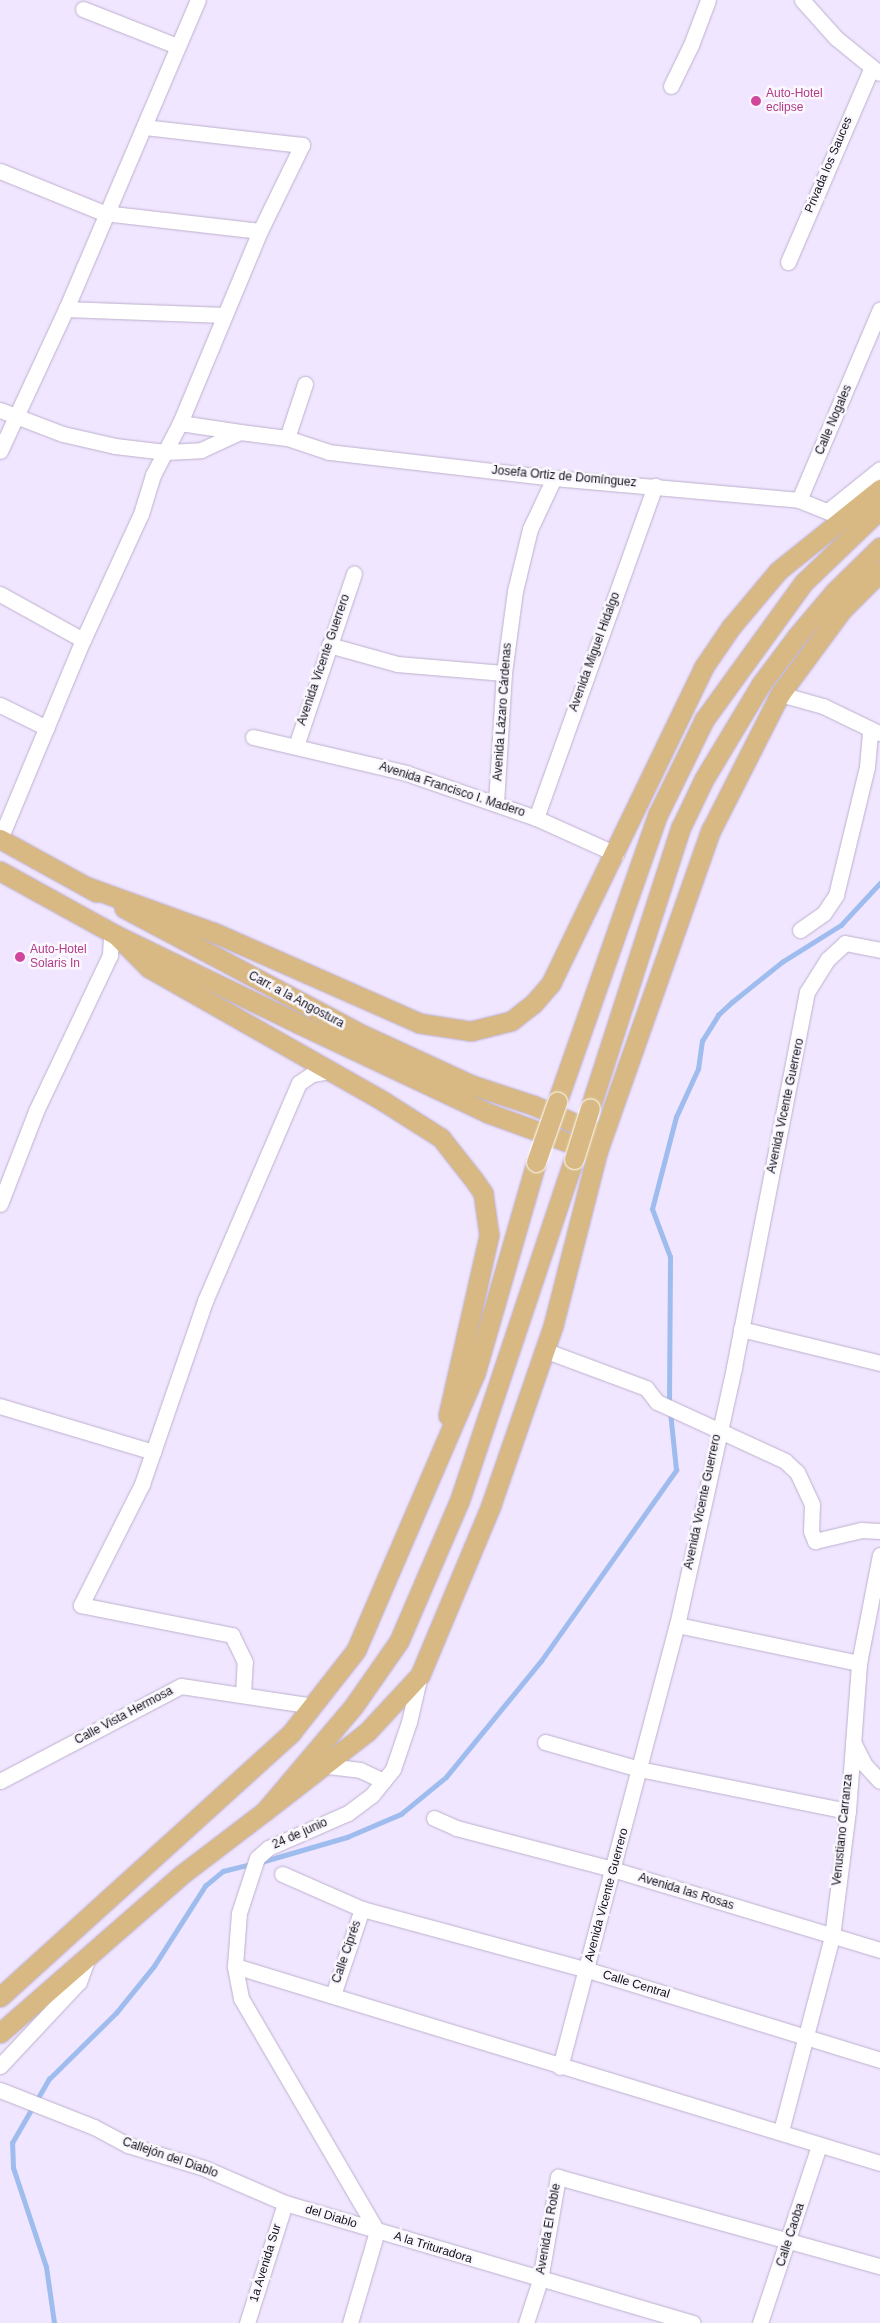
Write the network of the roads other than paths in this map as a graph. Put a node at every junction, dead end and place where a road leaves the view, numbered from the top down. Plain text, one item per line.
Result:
1 (198, 0) edge
2 (708, 0) edge
3 (802, 0) edge
4 (83, 10) dead end
5 (176, 46) junction
6 (876, 71) edge
7 (671, 86) dead end
8 (145, 128) junction
9 (0, 171) edge
10 (104, 213) junction
11 (260, 231) junction
12 (788, 262) dead end
13 (66, 309) junction
14 (880, 309) edge
15 (224, 315) junction
16 (305, 384) dead end
17 (7, 412) edge
18 (180, 423) junction
19 (240, 432) junction
20 (287, 438) junction
21 (0, 450) edge
22 (166, 452) junction
23 (880, 469) edge
24 (554, 478) junction
25 (655, 486) junction
26 (880, 489) edge
27 (799, 500) junction
28 (880, 509) edge
29 (835, 514) junction
30 (880, 547) edge
31 (880, 572) edge
32 (354, 574) dead end
33 (0, 594) edge
34 (83, 640) junction
35 (329, 645) junction
36 (504, 673) junction
37 (780, 694) junction
38 (0, 705) edge
39 (47, 728) junction
40 (875, 732) edge
41 (253, 737) dead end
42 (296, 746) junction
43 (496, 804) junction
44 (536, 818) junction
45 (1, 832) edge
46 (616, 854) junction
47 (0, 871) edge
48 (85, 886) junction
49 (800, 930) dead end
50 (113, 934) junction
51 (880, 950) edge
52 (292, 1049) junction
53 (332, 1071) junction
54 (299, 1083) junction
55 (600, 1144) junction
56 (0, 1204) edge
57 (741, 1330) junction
58 (544, 1350) junction
59 (880, 1363) edge
60 (0, 1406) edge
61 (718, 1431) junction
62 (153, 1452) junction
63 (440, 1454) junction
64 (880, 1531) edge
65 (880, 1556) edge
66 (676, 1625) junction
67 (859, 1663) junction
68 (420, 1675) junction
69 (243, 1695) junction
70 (314, 1706) junction
71 (545, 1742) dead end
72 (853, 1742) junction
73 (328, 1766) junction
74 (639, 1769) junction
75 (877, 1779) edge
76 (0, 1780) edge
77 (384, 1781) junction
78 (847, 1788) junction
79 (265, 1810) junction
80 (848, 1811) junction
81 (434, 1818) dead end
82 (612, 1869) junction
83 (282, 1874) dead end
84 (362, 1909) junction
85 (832, 1937) junction
86 (880, 1950) edge
87 (90, 1954) junction
88 (235, 1966) junction
89 (588, 1970) junction
90 (333, 1995) junction
91 (0, 1997) edge
92 (0, 2033) edge
93 (805, 2038) junction
94 (880, 2060) edge
95 (0, 2066) edge
96 (560, 2066) junction
97 (0, 2090) edge
98 (780, 2131) junction
99 (819, 2146) junction
100 (880, 2163) edge
101 (284, 2203) junction
102 (378, 2231) junction
103 (790, 2239) junction
104 (880, 2266) edge
105 (540, 2280) junction
106 (644, 2316) edge
107 (247, 2323) edge
108 (350, 2323) edge
109 (526, 2323) edge
110 (693, 2323) edge
111 (760, 2323) edge

1 - 5 street
2 - 7 street
3 - 6 street
4 - 5 street
5 - 8 street
6 - 12 street, Privada los Sauces
8 - 10 street
8 - 11 street
9 - 10 street
10 - 11 street
10 - 13 street
11 - 15 street
13 - 15 street
13 - 17 street
14 - 27 street, Calle Nogales
15 - 18 street
16 - 20 street
17 - 21 street
17 - 22 street
18 - 19 street, Josefa Ortiz de Domínguez
18 - 22 street
19 - 20 street, Josefa Ortiz de Domínguez
19 - 22 street
20 - 24 street, Josefa Ortiz de Domínguez
22 - 34 street
23 - 29 street
24 - 25 street, Josefa Ortiz de Domínguez
24 - 36 street, Avenida Lázaro Cárdenas
25 - 27 street, Josefa Ortiz de Domínguez
25 - 44 street, Avenida Miguel Hidalgo
26 - 29 main road
27 - 29 street
28 - 63 main road, bridge
29 - 46 main road
30 - 79 main road, bridge
31 - 37 main road
32 - 35 street, Avenida Vicente Guerrero
33 - 34 street
34 - 39 street
35 - 36 street
35 - 42 street, Avenida Vicente Guerrero
36 - 43 street, Avenida Lázaro Cárdenas
37 - 40 street
37 - 55 main road
38 - 39 street
39 - 45 street
40 - 49 street
41 - 42 street, Avenida Francisco I. Madero
42 - 43 street, Avenida Francisco I. Madero
43 - 44 street, Avenida Francisco I. Madero
44 - 46 street, Avenida Francisco I. Madero
45 - 48 main road, Carr. a la Angostura
46 - 48 main road
47 - 50 main road, Carr. a la Angostura
48 - 55 main road, Carr. a la Angostura
50 - 52 main road
50 - 55 main road, Carr. a la Angostura
50 - 56 street
51 - 57 street, Avenida Vicente Guerrero
52 - 53 main road
52 - 54 street
53 - 54 street
53 - 63 main road
54 - 62 street
55 - 58 main road
57 - 59 street
57 - 61 street, Avenida Vicente Guerrero
58 - 61 street
58 - 68 main road
60 - 62 street
61 - 64 street
61 - 66 street, Avenida Vicente Guerrero
62 - 69 street
63 - 70 main road
65 - 67 street, Venustiano Carranza
66 - 67 street
66 - 74 street, Avenida Vicente Guerrero
67 - 72 street, Venustiano Carranza
68 - 73 main road
68 - 77 street, 24 de junio
69 - 70 street, Calle Vista Hermosa
69 - 76 street, Calle Vista Hermosa
70 - 91 main road
71 - 74 street
72 - 75 street
72 - 78 street, Venustiano Carranza
73 - 77 street
73 - 79 main road
74 - 80 street
74 - 82 street, Avenida Vicente Guerrero
75 - 78 street
77 - 88 street, 24 de junio
78 - 80 street, Venustiano Carranza
79 - 87 main road
80 - 85 street, Venustiano Carranza
81 - 82 street, Avenida las Rosas
82 - 85 street, Avenida las Rosas
82 - 89 street, Avenida Vicente Guerrero
83 - 84 street, Calle Central
84 - 89 street, Calle Central
84 - 90 street, Calle Ciprés
85 - 86 street, Avenida las Rosas
85 - 93 street, Venustiano Carranza
87 - 92 main road
87 - 95 street
88 - 90 street
88 - 102 street, A la Trituradora
89 - 93 street, Calle Central
89 - 96 street, Avenida Vicente Guerrero
90 - 96 street
93 - 94 street, Calle Central
93 - 98 street, Venustiano Carranza
96 - 98 street
97 - 101 street, Callejón del Diablo
98 - 99 street
99 - 100 street
99 - 103 street, Calle Caoba
101 - 102 street, del Diablo
101 - 107 street, 1a Avenida Sur
102 - 105 street, A la Trituradora
102 - 108 street
103 - 104 street
103 - 105 street, Avenida El Roble
103 - 111 street, Calle Caoba
105 - 106 street, A la Trituradora
105 - 109 street, Avenida El Roble
106 - 110 street, A la Trituradora

